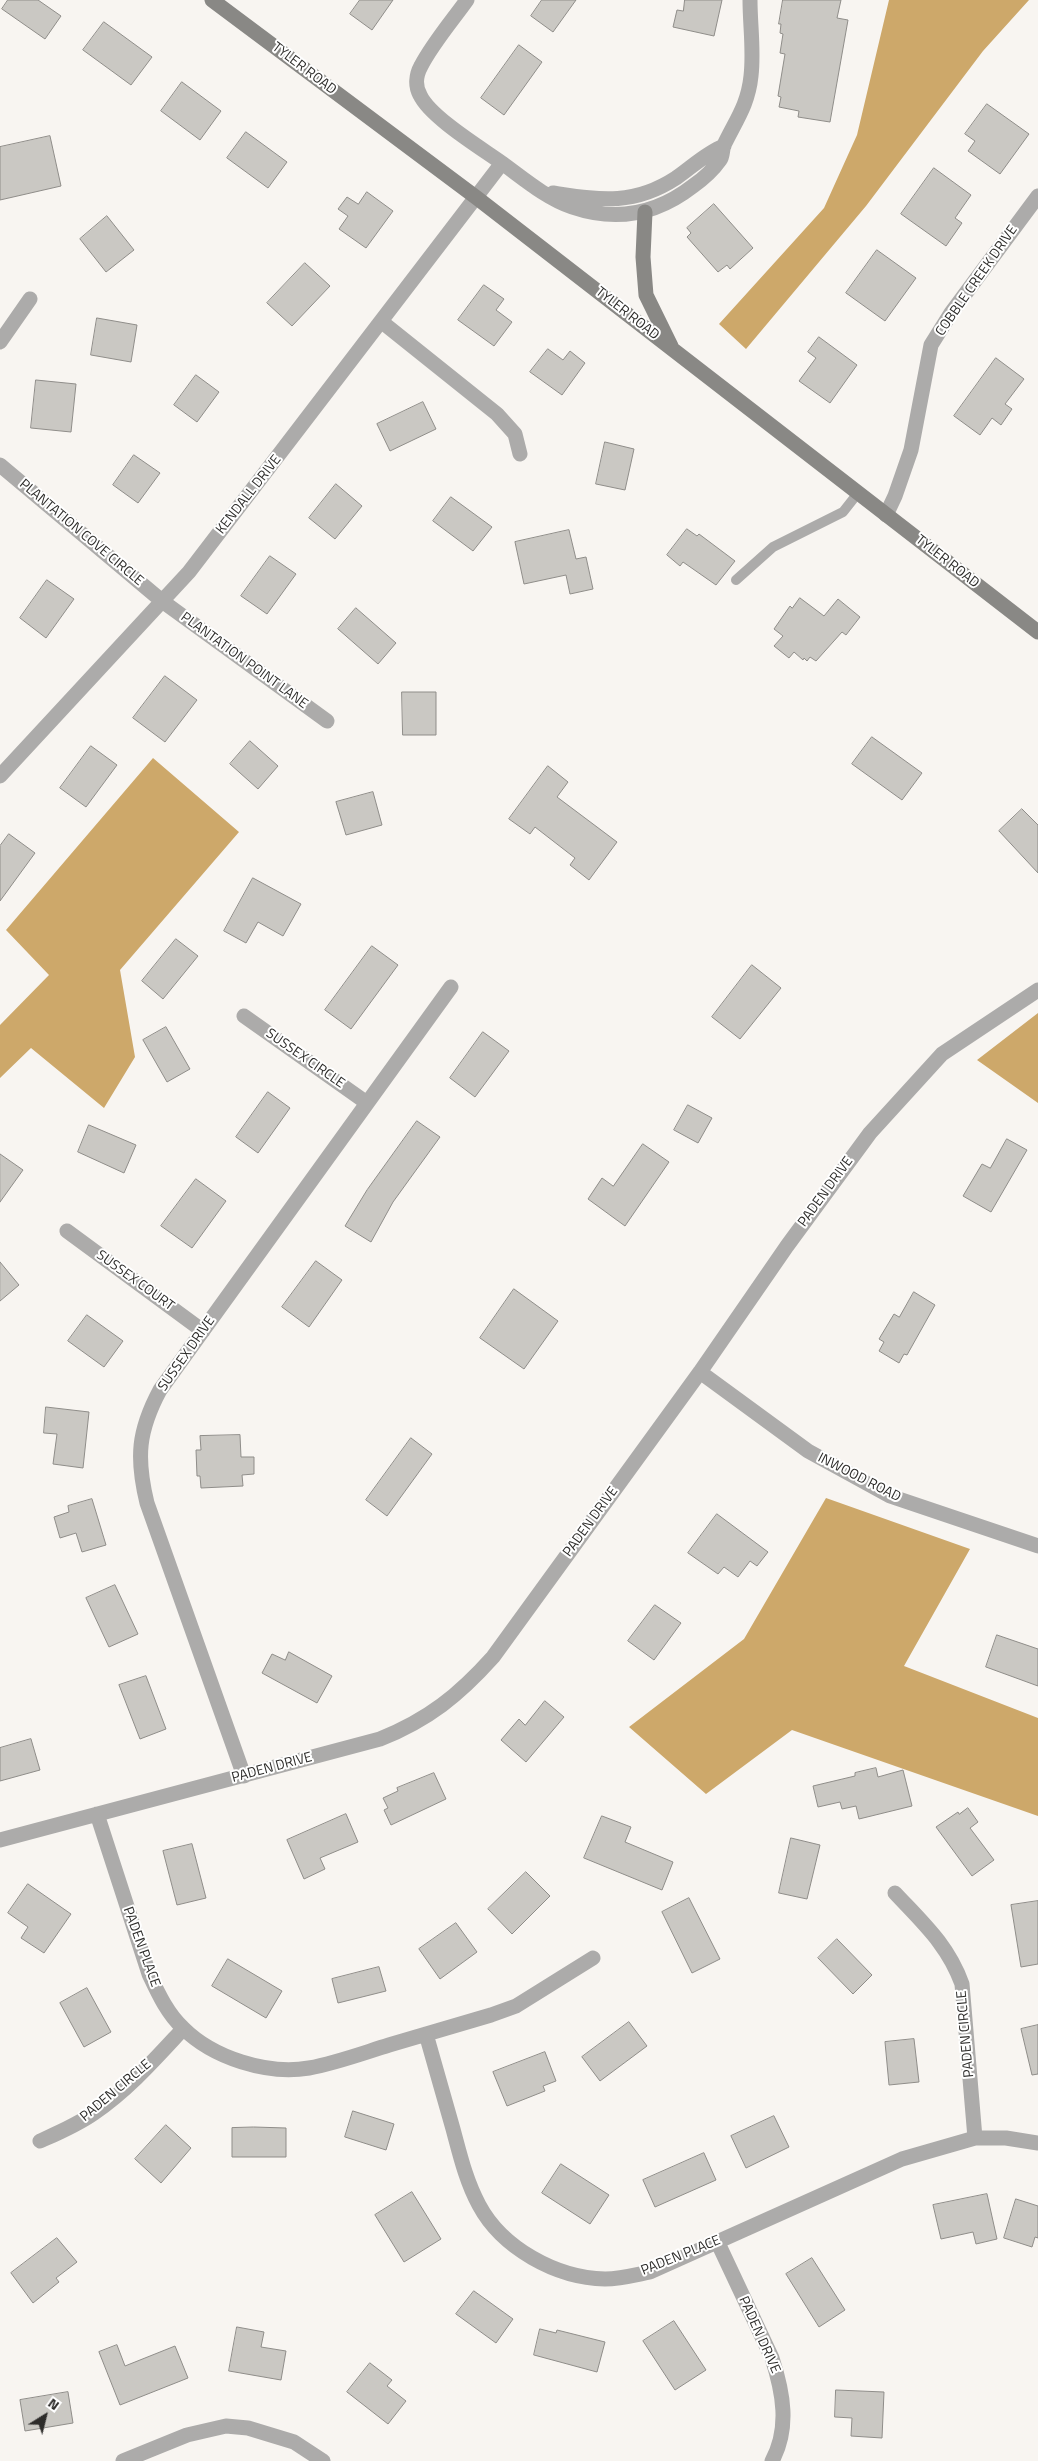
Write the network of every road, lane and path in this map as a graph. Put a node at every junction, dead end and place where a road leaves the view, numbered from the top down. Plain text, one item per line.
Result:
1 (212, 0) edge
2 (466, 0) edge
3 (750, 0) edge
4 (724, 146) junction
5 (502, 163) junction
6 (542, 192) junction
7 (1038, 196) edge
8 (477, 198) junction
9 (645, 212) junction
10 (30, 299) dead end
11 (382, 322) junction
12 (0, 342) edge
13 (673, 350) junction
14 (520, 454) dead end
15 (0, 465) edge
16 (858, 493) junction
17 (886, 515) junction
18 (736, 580) dead end
19 (162, 601) junction
20 (1038, 632) edge
21 (327, 721) dead end
22 (0, 776) edge
23 (451, 987) dead end
24 (1038, 990) edge
25 (244, 1016) dead end
26 (367, 1103) junction
27 (67, 1231) dead end
28 (203, 1331) junction
29 (700, 1372) junction
30 (1038, 1546) edge
31 (244, 1776) junction
32 (97, 1814) junction
33 (0, 1840) edge
34 (896, 1893) dead end
35 (592, 1958) dead end
36 (183, 2029) junction
37 (426, 2034) junction
38 (975, 2138) junction
39 (40, 2141) dead end
40 (1038, 2143) edge
41 (717, 2241) junction
42 (123, 2461) edge
43 (323, 2461) edge
44 (772, 2461) edge

1 - 8 street, TYLER ROAD
2 - 5 street
3 - 4 street
4 - 6 street
4 - 9 street
5 - 6 street
5 - 8 street, KENDALL DRIVE
6 - 9 street
7 - 17 street, COBBLE CREEK DRIVE
8 - 11 street, KENDALL DRIVE
8 - 13 street, TYLER ROAD
9 - 13 street
10 - 12 street
11 - 14 street
11 - 19 street, KENDALL DRIVE
13 - 16 street, TYLER ROAD
15 - 19 street, PLANTATION COVE CIRCLE
16 - 17 street, TYLER ROAD
16 - 18 lane
17 - 20 street, TYLER ROAD
19 - 21 street, PLANTATION POINT LANE
19 - 22 street, KENDALL DRIVE
23 - 26 street, SUSSEX DRIVE
24 - 29 street, PADEN DRIVE
25 - 26 street, SUSSEX CIRCLE
26 - 28 street, SUSSEX DRIVE
27 - 28 street, SUSSEX COURT
28 - 31 street, SUSSEX DRIVE
29 - 30 street, INWOOD ROAD
29 - 31 street, PADEN DRIVE
31 - 32 street, PADEN DRIVE
32 - 33 street, PADEN DRIVE
32 - 36 street, PADEN PLACE
34 - 38 street, PADEN CIRCLE
35 - 37 street, PADEN PLACE
36 - 37 street, PADEN PLACE
36 - 39 street, PADEN CIRCLE
37 - 41 street, PADEN PLACE
38 - 40 street, PADEN PLACE
38 - 41 street, PADEN PLACE
41 - 44 street, PADEN DRIVE
42 - 43 street

